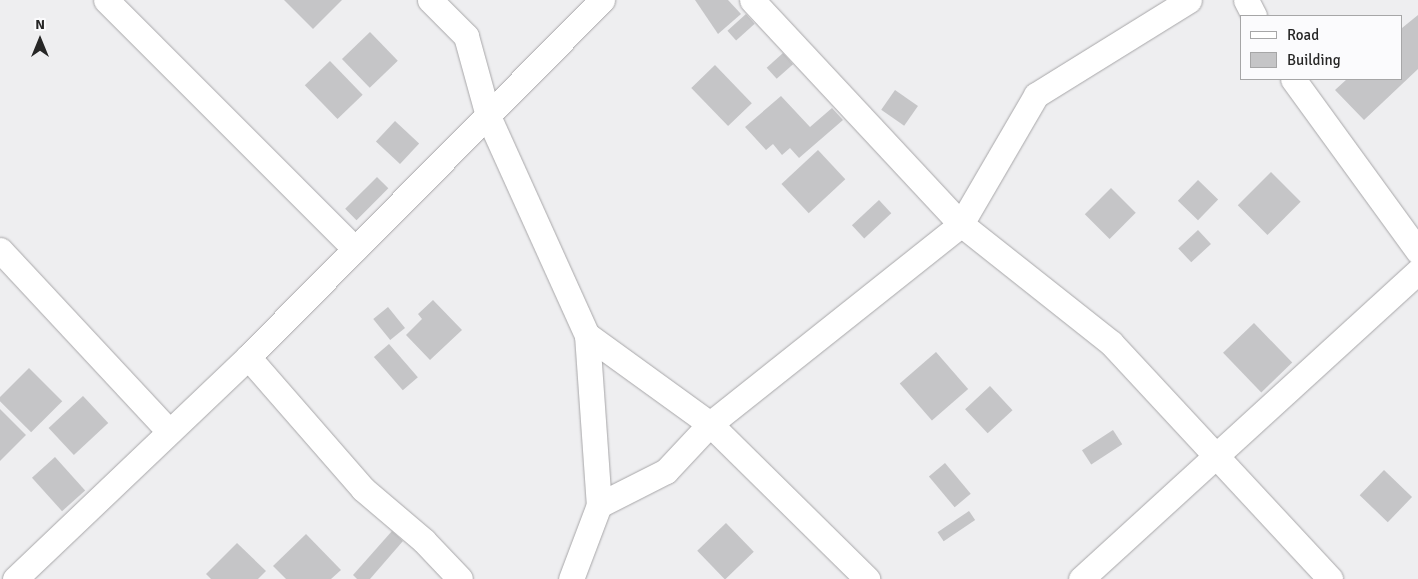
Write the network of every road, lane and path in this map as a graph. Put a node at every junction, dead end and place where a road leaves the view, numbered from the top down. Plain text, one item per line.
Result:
1 (106, 0) edge
2 (430, 0) edge
3 (602, 0) edge
4 (752, 0) edge
5 (1189, 0) edge
6 (1246, 0) edge
7 (1254, 15) edge
8 (1294, 80) edge
9 (488, 116) junction
10 (961, 224) junction
11 (355, 249) junction
12 (0, 250) edge
13 (1418, 251) edge
14 (1418, 271) edge
15 (587, 335) junction
16 (248, 358) junction
17 (710, 424) junction
18 (169, 431) junction
19 (1217, 454) junction
20 (599, 505) junction
21 (0, 572) edge
22 (7, 579) edge
23 (15, 579) edge
24 (460, 579) edge
25 (571, 579) edge
26 (866, 579) edge
27 (1081, 579) edge
28 (1330, 579) edge

1 - 11 street
2 - 9 street
3 - 9 street
4 - 10 street
5 - 10 street
6 - 7 street
8 - 13 street
9 - 11 street
9 - 15 street
10 - 17 street
10 - 19 street
11 - 16 street
12 - 18 street
14 - 19 street
15 - 17 street
15 - 20 street
16 - 18 street
16 - 24 street
17 - 20 street
17 - 26 street
18 - 23 street
19 - 27 street
19 - 28 street
20 - 25 street
21 - 22 street

